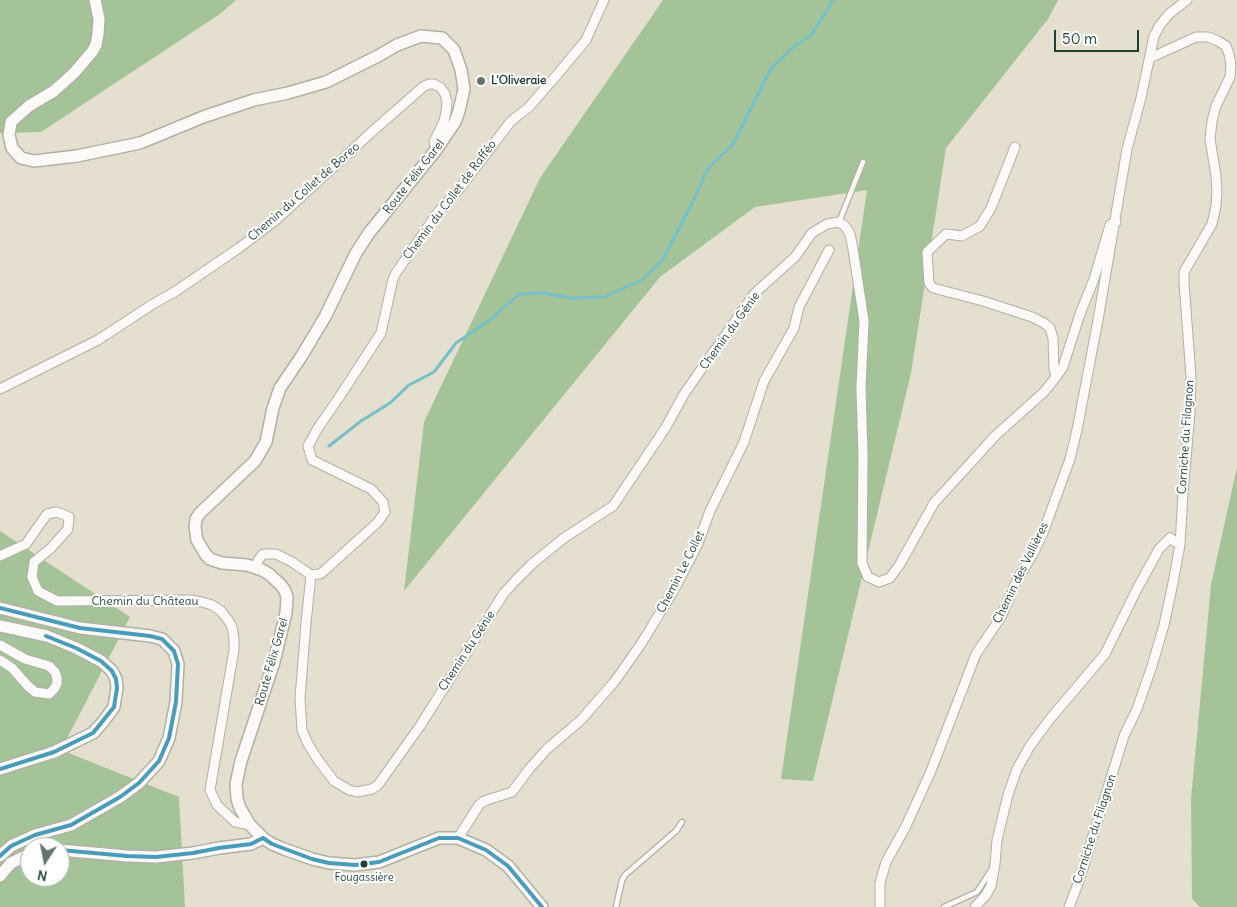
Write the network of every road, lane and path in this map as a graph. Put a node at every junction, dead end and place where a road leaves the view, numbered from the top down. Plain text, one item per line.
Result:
1 (96, 0) edge
2 (604, 0) edge
3 (1187, 0) edge
4 (1150, 58) junction
5 (1015, 146) dead end
6 (436, 150) junction
7 (863, 162) dead end
8 (839, 222) junction
9 (1116, 222) junction
10 (829, 250) dead end
11 (1056, 378) junction
12 (0, 389) edge
13 (1180, 545) junction
14 (0, 556) edge
15 (255, 567) junction
16 (311, 575) junction
17 (0, 608) edge
18 (0, 626) edge
19 (0, 645) edge
20 (0, 660) edge
21 (0, 769) edge
22 (682, 822) dead end
23 (250, 825) junction
24 (263, 838) junction
25 (458, 838) junction
26 (70, 851) edge
27 (0, 856) edge
28 (20, 858) edge
29 (995, 864) junction
30 (0, 876) edge
31 (542, 907) edge
32 (616, 907) edge
33 (880, 907) edge
34 (944, 907) edge
35 (974, 907) edge
36 (1069, 907) edge

1 - 6 street, Route Félix Garel
2 - 16 street, Chemin du Collet de Rafféo
3 - 4 street, Chemin des Vallières
4 - 9 street, Chemin des Vallières
4 - 13 street, Corniche du Filagnon
5 - 11 street
6 - 12 street, Chemin du Collet de Boreo
6 - 15 street, Route Félix Garel
7 - 8 lane
8 - 11 street
8 - 16 street, Chemin du Génie
9 - 11 street
9 - 33 street, Chemin des Vallières
10 - 25 street, Chemin Le Collet
13 - 29 street
13 - 36 street, Corniche du Filagnon
14 - 23 street, Chemin du Château
15 - 16 street
15 - 23 street, Route Félix Garel
17 - 27 street
18 - 21 street
19 - 20 street
22 - 32 lane
23 - 24 street, Route Félix Garel
24 - 25 street, Route Félix Garel
24 - 26 street
25 - 31 street
28 - 30 street
29 - 34 lane
29 - 35 street

